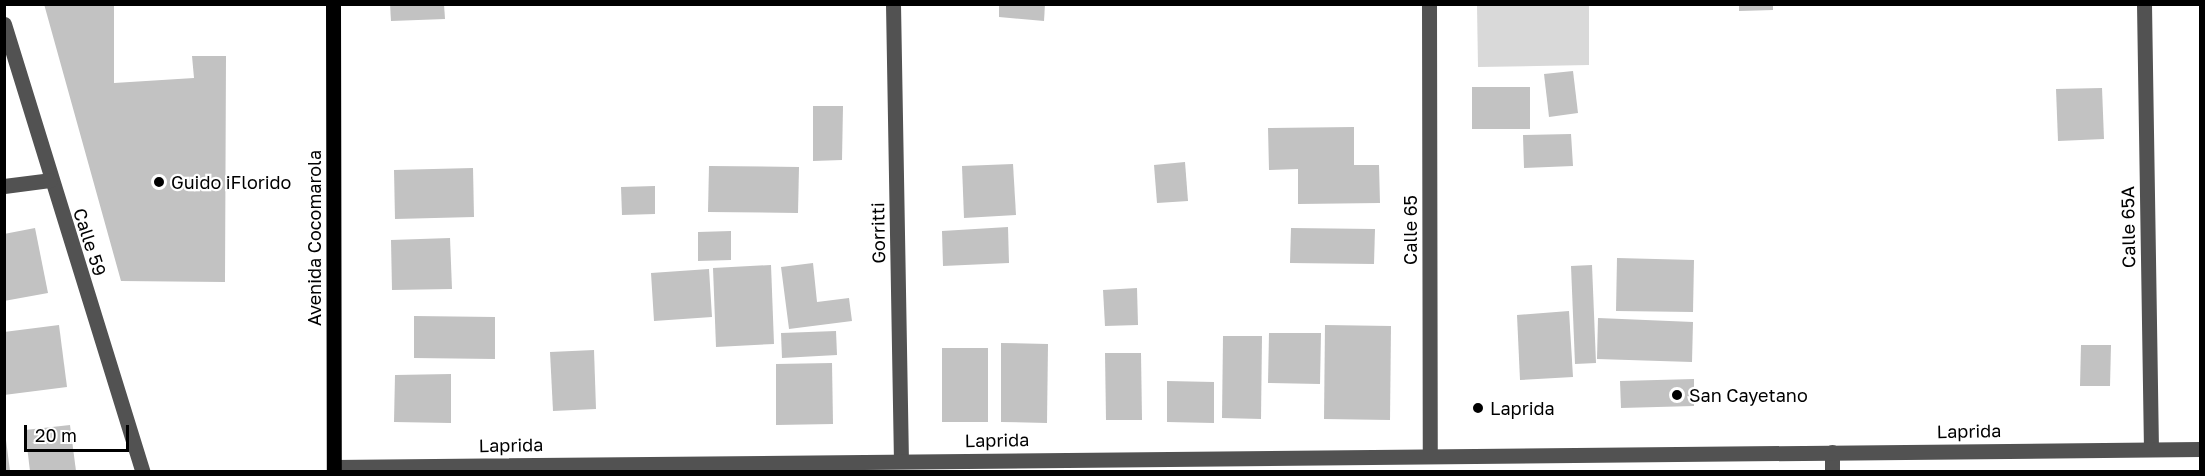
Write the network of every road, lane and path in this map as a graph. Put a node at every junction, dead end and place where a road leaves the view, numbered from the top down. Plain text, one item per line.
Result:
1 (333, 4) edge
2 (893, 4) edge
3 (1428, 4) edge
4 (2144, 4) edge
5 (4, 24) edge
6 (50, 180) junction
7 (4, 186) edge
8 (2151, 449) junction
9 (2200, 449) edge
10 (1832, 452) junction
11 (1430, 455) junction
12 (901, 461) junction
13 (1336, 464) edge
14 (857, 466) edge
15 (334, 469) edge
16 (143, 471) edge
17 (1832, 471) edge

1 - 15 main road, Avenida Cocomarola
2 - 12 street, Gorritti
3 - 11 street, Calle 65
4 - 8 street, Calle 65A
5 - 6 street, Calle 59
6 - 7 street
6 - 16 street, Calle 59
8 - 9 street, Laprida
8 - 10 street, Laprida
10 - 11 street, Laprida
10 - 17 street
11 - 13 street, Laprida
12 - 13 street, Laprida
12 - 14 street, Laprida
14 - 15 street, Laprida

